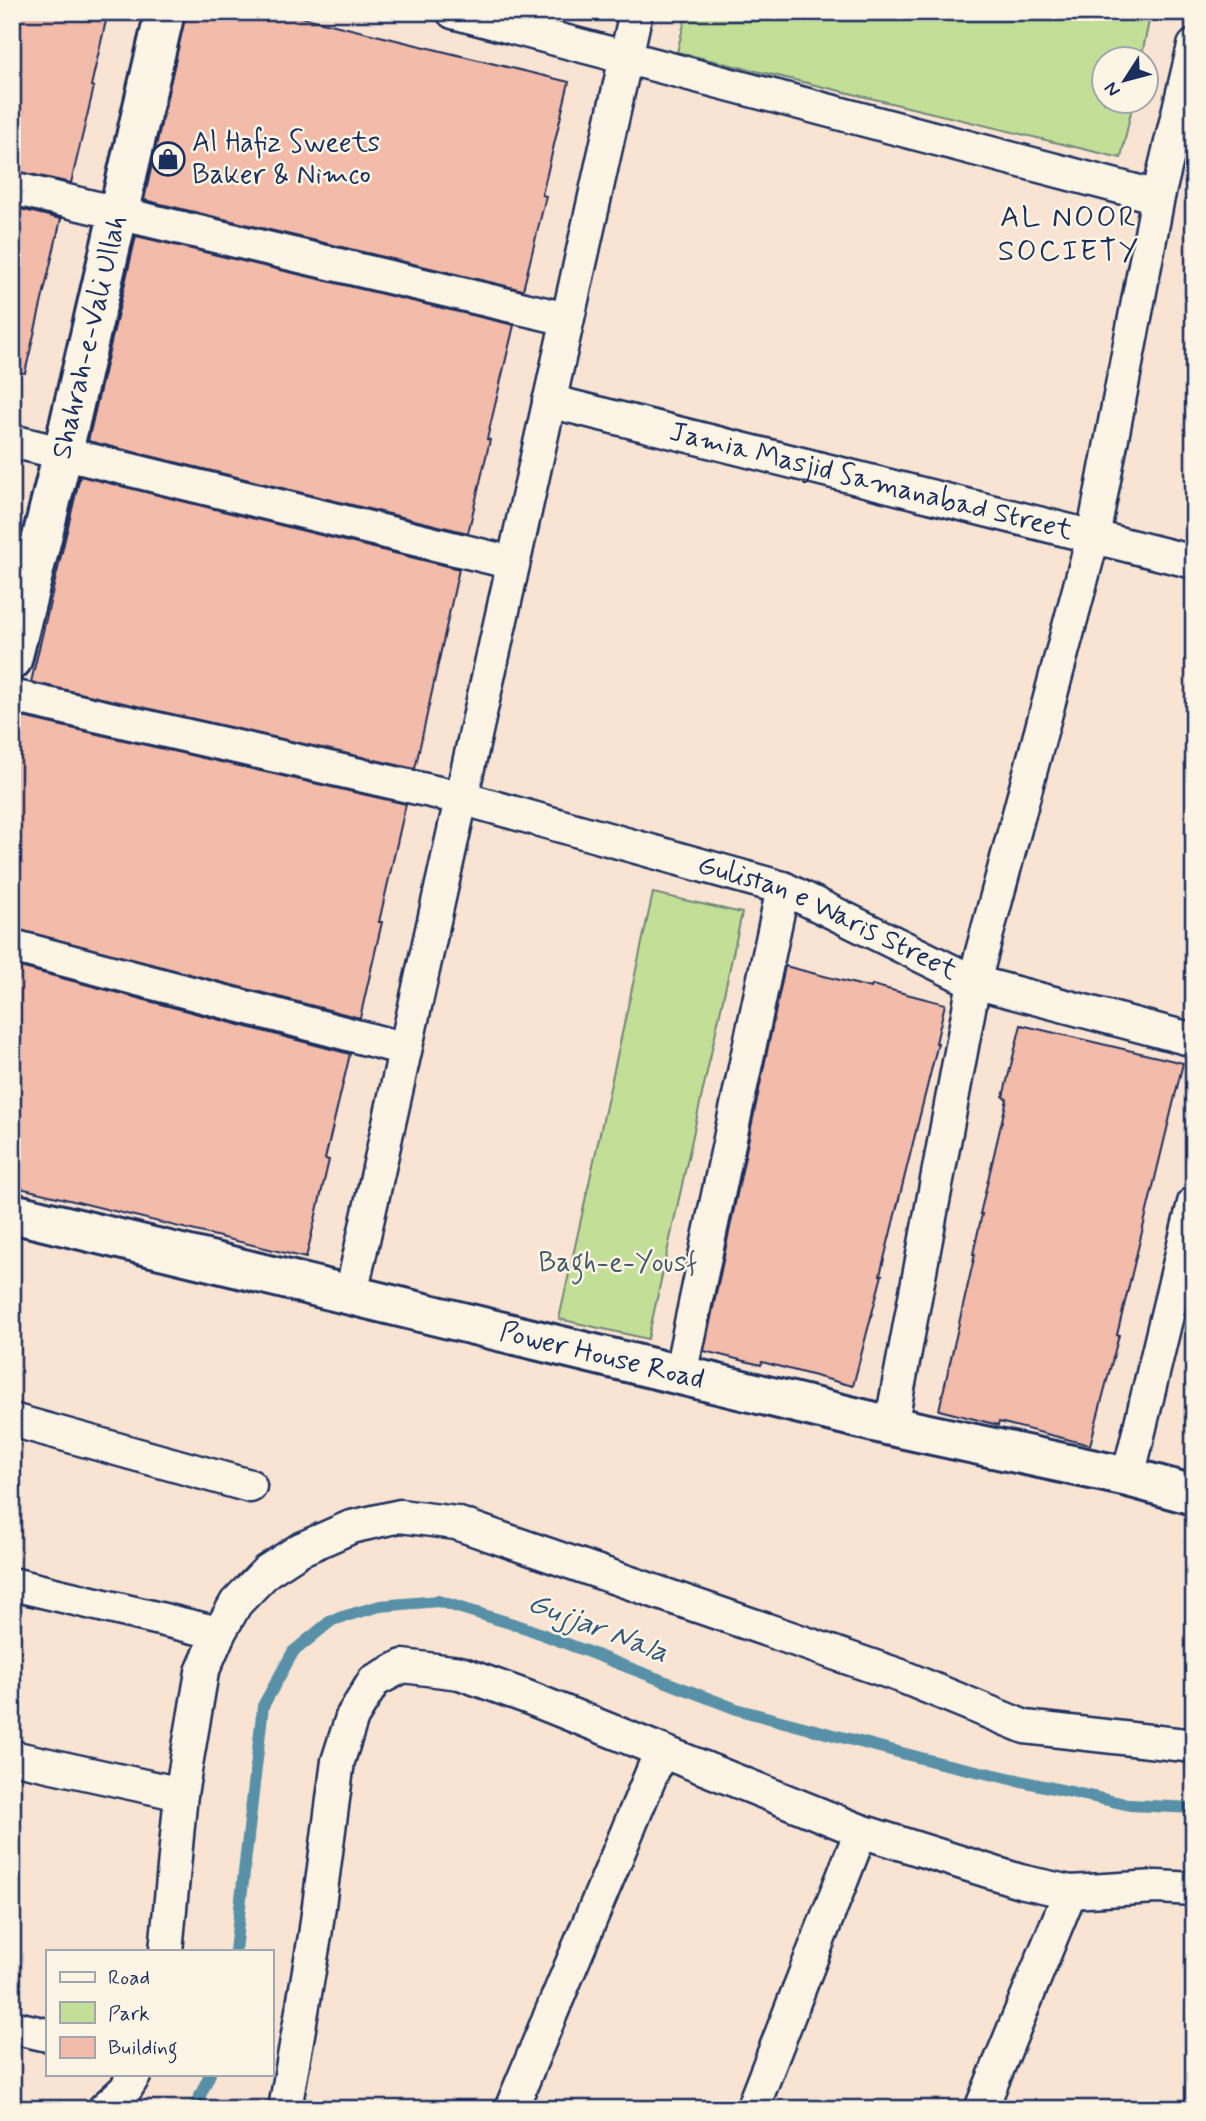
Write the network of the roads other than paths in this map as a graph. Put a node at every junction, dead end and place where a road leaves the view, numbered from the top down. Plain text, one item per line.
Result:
1 (165, 12) edge
2 (453, 12) edge
3 (636, 12) edge
4 (1194, 46) edge
5 (625, 56) junction
6 (1186, 115) edge
7 (12, 188) edge
8 (1158, 197) junction
9 (118, 214) junction
10 (567, 319) junction
11 (549, 401) junction
12 (12, 441) edge
13 (63, 452) junction
14 (1093, 537) junction
15 (1194, 562) edge
16 (513, 564) junction
17 (12, 660) edge
18 (12, 696) edge
19 (461, 798) junction
20 (783, 888) junction
21 (12, 946) edge
22 (974, 982) junction
23 (1194, 1040) edge
24 (405, 1049) junction
25 (1194, 1203) edge
26 (12, 1213) edge
27 (351, 1294) junction
28 (680, 1374) junction
29 (12, 1420) edge
30 (891, 1426) junction
31 (1128, 1477) junction
32 (250, 1486) dead end
33 (1194, 1495) edge
34 (12, 1584) edge
35 (219, 1633) junction
36 (1194, 1746) edge
37 (661, 1751) junction
38 (12, 1757) edge
39 (181, 1794) junction
40 (861, 1831) junction
41 (1194, 1889) edge
42 (1070, 1892) junction
43 (166, 1950) edge
44 (12, 2027) edge
45 (46, 2035) edge
46 (134, 2076) edge
47 (104, 2109) edge
48 (285, 2109) edge
49 (511, 2109) edge
50 (752, 2109) edge
51 (981, 2109) edge

1 - 9 street, Shahrah-e-Vali Ullah
2 - 5 street
3 - 5 street
4 - 6 street
5 - 8 street
5 - 10 street
6 - 8 street
7 - 9 street
8 - 14 street
9 - 10 street
9 - 13 street, Shahrah-e-Vali Ullah
10 - 11 street
11 - 14 street, Jamia Masjid Samanabad Street
11 - 16 street
12 - 13 street
13 - 16 street
13 - 17 street, Shahrah-e-Vali Ullah
14 - 15 street, Jamia Masjid Samanabad Street
14 - 22 street
16 - 19 street
18 - 19 street, Gulistan e Waris Street
19 - 20 street, Gulistan e Waris Street
19 - 24 street
20 - 22 street, Gulistan e Waris Street
20 - 28 street
21 - 24 street
22 - 23 street, Gulistan e Waris Street
22 - 30 street
24 - 27 street
25 - 31 street
26 - 27 street, Power House Road
27 - 28 street, Power House Road
28 - 30 street, Power House Road
29 - 32 street
30 - 31 street, Power House Road
31 - 33 street, Power House Road
34 - 35 street
35 - 36 street
35 - 39 street
37 - 40 street
37 - 48 street
37 - 49 street
38 - 39 street
39 - 43 street
40 - 42 street
40 - 50 street
41 - 42 street
42 - 51 street
44 - 45 street
46 - 47 street

